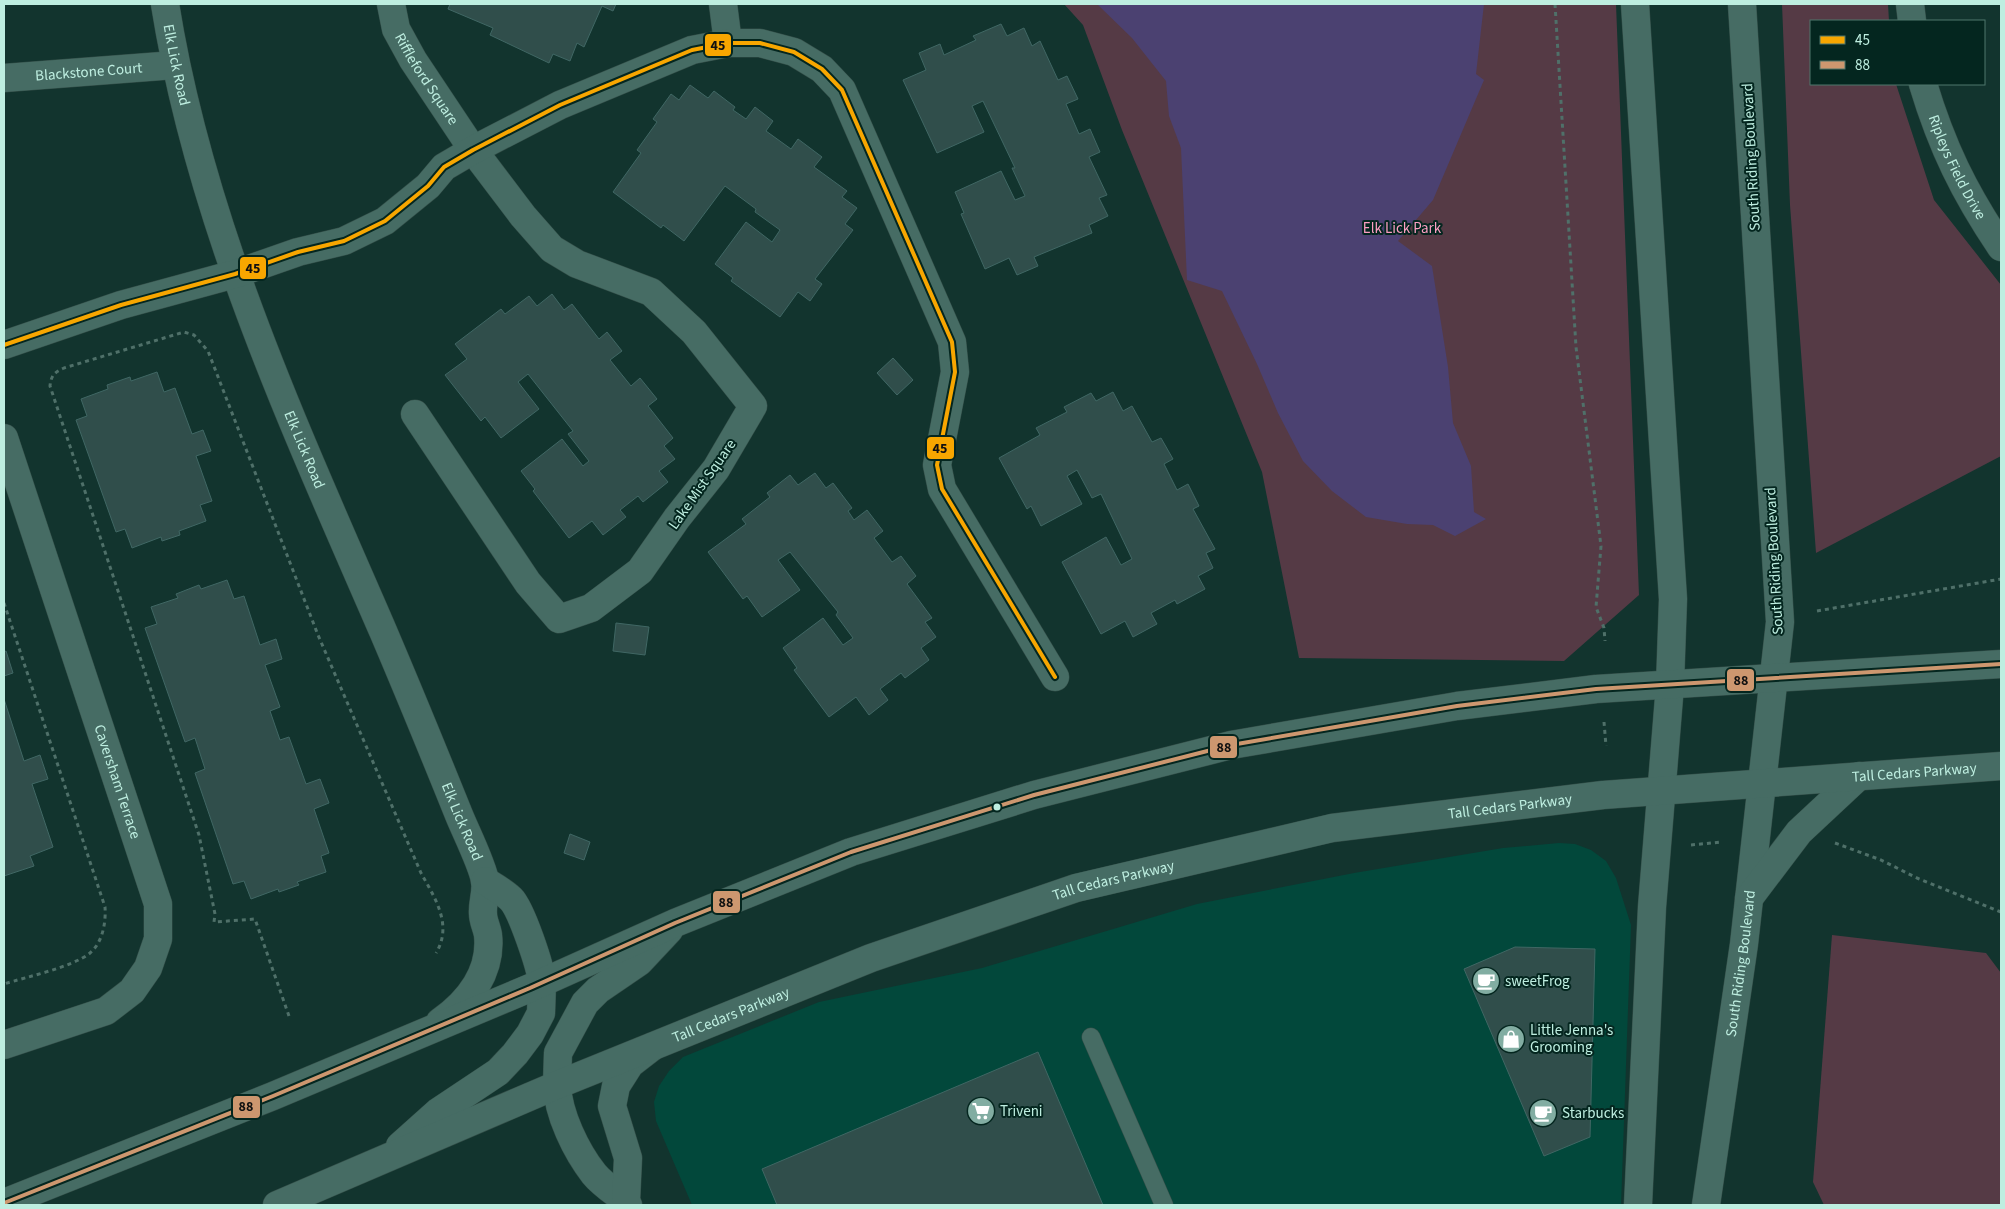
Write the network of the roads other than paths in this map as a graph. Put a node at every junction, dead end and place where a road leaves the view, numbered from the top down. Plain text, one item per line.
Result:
1 (165, 4) edge
2 (391, 4) edge
3 (723, 4) edge
4 (1635, 4) edge
5 (1742, 4) edge
6 (1910, 4) edge
7 (1912, 20) edge
8 (728, 43) junction
9 (175, 65) junction
10 (4, 78) edge
11 (1923, 85) edge
12 (472, 150) junction
13 (2001, 247) edge
14 (235, 274) junction
15 (4, 345) edge
16 (415, 414) dead end
17 (4, 438) edge
18 (2001, 664) edge
19 (1055, 677) dead end
20 (1775, 679) junction
21 (1670, 685) junction
22 (2001, 766) edge
23 (1859, 776) junction
24 (1763, 783) junction
25 (1661, 791) junction
26 (485, 880) junction
27 (1749, 898) junction
28 (675, 923) junction
29 (542, 983) junction
30 (425, 1032) junction
31 (1090, 1037) dead end
32 (4, 1045) edge
33 (652, 1046) junction
34 (557, 1085) junction
35 (386, 1159) junction
36 (4, 1202) edge
37 (627, 1203) edge
38 (277, 1205) edge
39 (1164, 1205) edge
40 (1638, 1205) edge
41 (1706, 1205) edge

1 - 9 street, Elk Lick Road
2 - 12 street, Riffleford Square
3 - 8 street
4 - 21 street
5 - 20 street, South Riding Boulevard
6 - 7 street
8 - 12 street
8 - 19 street
9 - 10 street, Blackstone Court
9 - 14 street, Elk Lick Road
11 - 13 street, Ripleys Field Drive
12 - 14 street
12 - 16 street, Lake Mist Square
14 - 15 street
14 - 26 street, Elk Lick Road
17 - 32 street, Caversham Terrace
18 - 20 street
20 - 21 street
20 - 24 street, South Riding Boulevard
21 - 25 street
21 - 28 street
22 - 23 street, Tall Cedars Parkway
23 - 24 street, Tall Cedars Parkway
23 - 27 street
24 - 25 street, Tall Cedars Parkway
24 - 27 street, South Riding Boulevard
25 - 33 street, Tall Cedars Parkway
25 - 40 street
26 - 29 street, Elk Lick Road
26 - 30 street, Elk Lick Road
27 - 41 street, South Riding Boulevard
28 - 29 street
28 - 34 street
29 - 30 street
29 - 35 street, Elk Lick Road
30 - 36 street
31 - 39 lane
33 - 34 street, Tall Cedars Parkway
33 - 37 street
34 - 35 street, Tall Cedars Parkway
34 - 37 street
35 - 38 street, Tall Cedars Parkway

